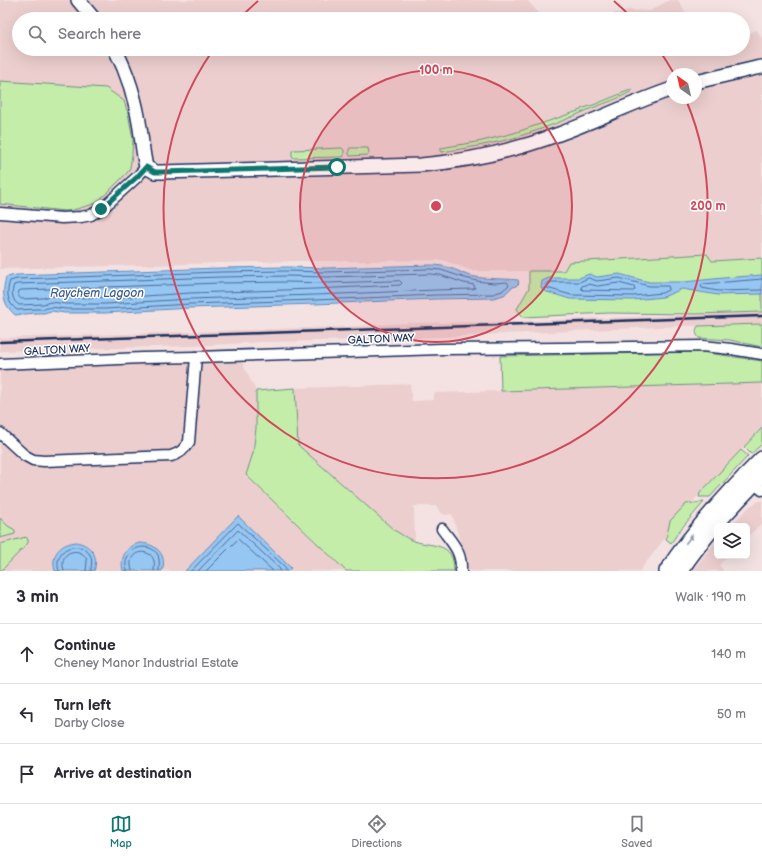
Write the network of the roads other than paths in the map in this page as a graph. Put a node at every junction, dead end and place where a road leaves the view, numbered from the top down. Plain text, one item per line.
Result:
1 (78, 0) edge
2 (88, 12) edge
3 (118, 56) edge
4 (761, 67) edge
5 (702, 81) edge
6 (666, 91) edge
7 (146, 167) junction
8 (0, 213) edge
9 (762, 354) edge
10 (196, 357) junction
11 (0, 364) edge
12 (0, 433) edge
13 (762, 459) edge
14 (759, 483) edge
15 (442, 529) dead end
16 (461, 571) edge
17 (667, 571) edge
18 (680, 571) edge

1 - 2 street
3 - 7 street
4 - 5 street
6 - 7 street
7 - 8 street
9 - 10 street, GALTON WAY
10 - 11 street, GALTON WAY
10 - 12 street
17 -> 13 main road
14 - 18 main road
15 - 16 street

